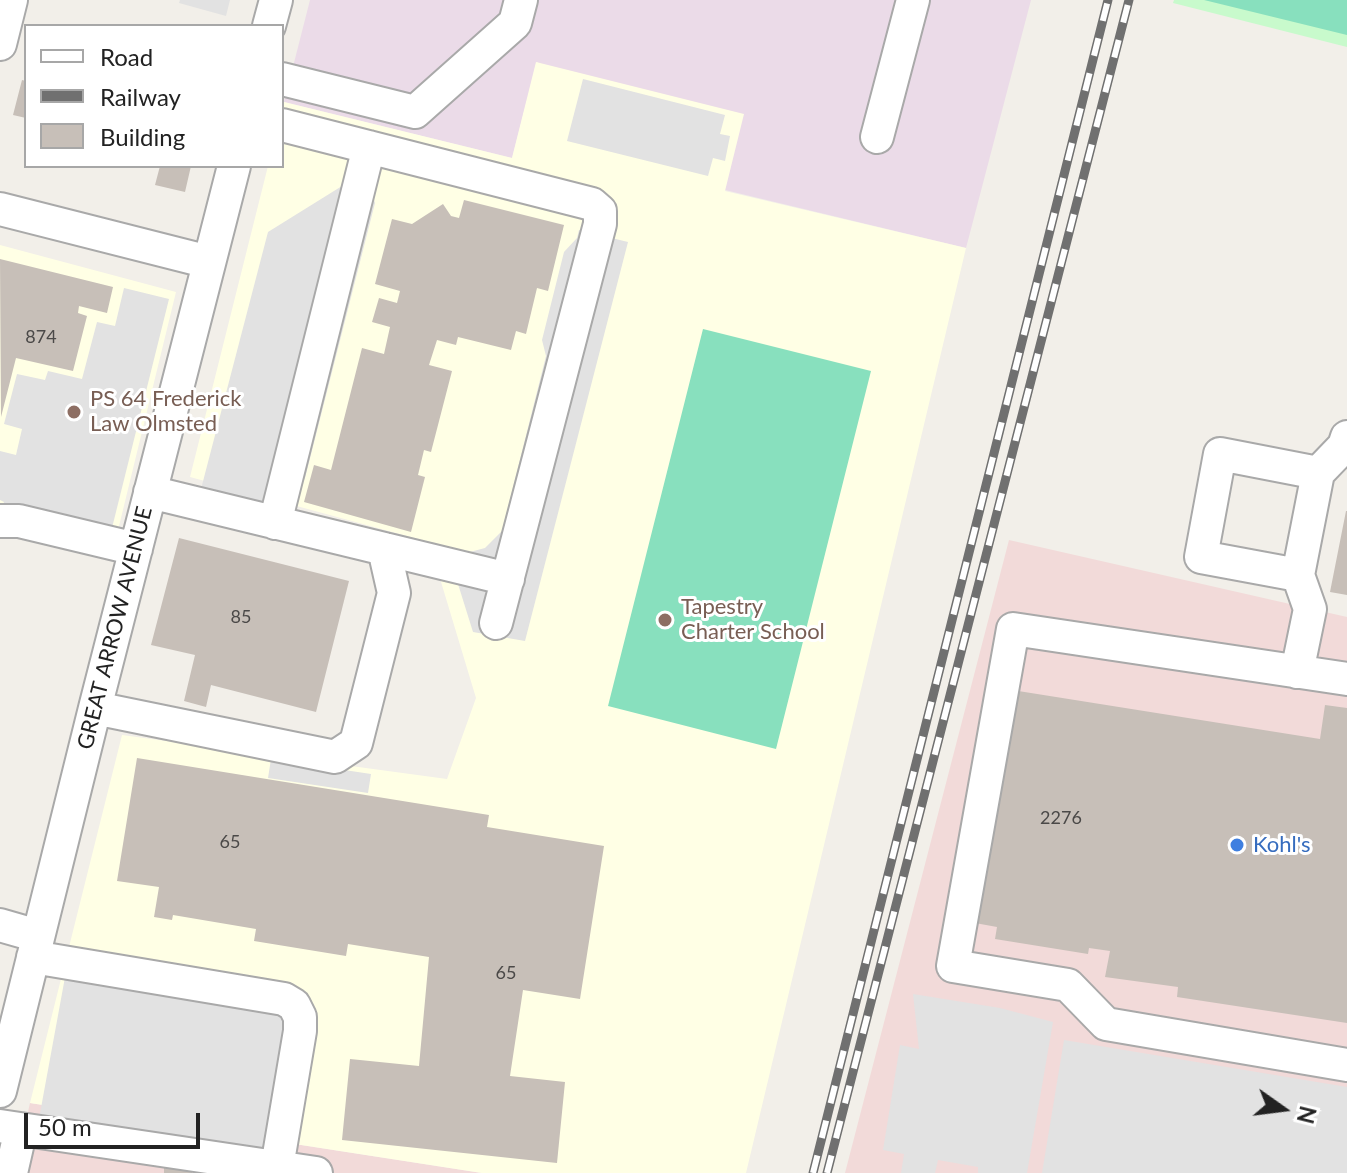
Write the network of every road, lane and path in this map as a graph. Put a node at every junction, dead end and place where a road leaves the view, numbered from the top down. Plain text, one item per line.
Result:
1 (11, 0) edge
2 (276, 0) edge
3 (521, 0) edge
4 (913, 0) edge
5 (270, 24) edge
6 (0, 44) edge
7 (284, 79) edge
8 (284, 126) edge
9 (877, 137) dead end
10 (369, 147) junction
11 (233, 168) edge
12 (0, 209) edge
13 (209, 262) junction
14 (1347, 437) edge
15 (1318, 473) junction
16 (150, 492) junction
17 (0, 521) edge
18 (275, 523) junction
19 (136, 549) junction
20 (384, 549) junction
21 (1298, 575) junction
22 (508, 579) junction
23 (496, 623) dead end
24 (1297, 672) junction
25 (1347, 679) edge
26 (95, 708) junction
27 (0, 925) edge
28 (36, 947) junction
29 (1347, 1065) edge
30 (0, 1091) edge
31 (11, 1128) edge
32 (277, 1167) junction
33 (11, 1173) edge
34 (316, 1173) edge

1 - 6 street
2 - 5 street
3 - 7 street
4 - 9 street
8 - 10 street
10 - 18 street
10 - 22 street
11 - 13 street, GREAT ARROW AVENUE
12 - 13 street
13 - 16 street, GREAT ARROW AVENUE
14 - 15 street
15 - 21 street
15 - 21 street
16 - 18 street
16 - 19 street, GREAT ARROW AVENUE
17 - 19 street
18 - 20 street
19 - 26 street, GREAT ARROW AVENUE
20 - 22 street
20 - 26 street
21 - 24 street
22 - 23 street
24 - 25 street
24 - 29 street
26 - 28 street, GREAT ARROW AVENUE
27 - 28 street
28 - 30 street, GREAT ARROW AVENUE
28 - 32 street
31 - 32 street
31 - 33 street
32 - 34 street

